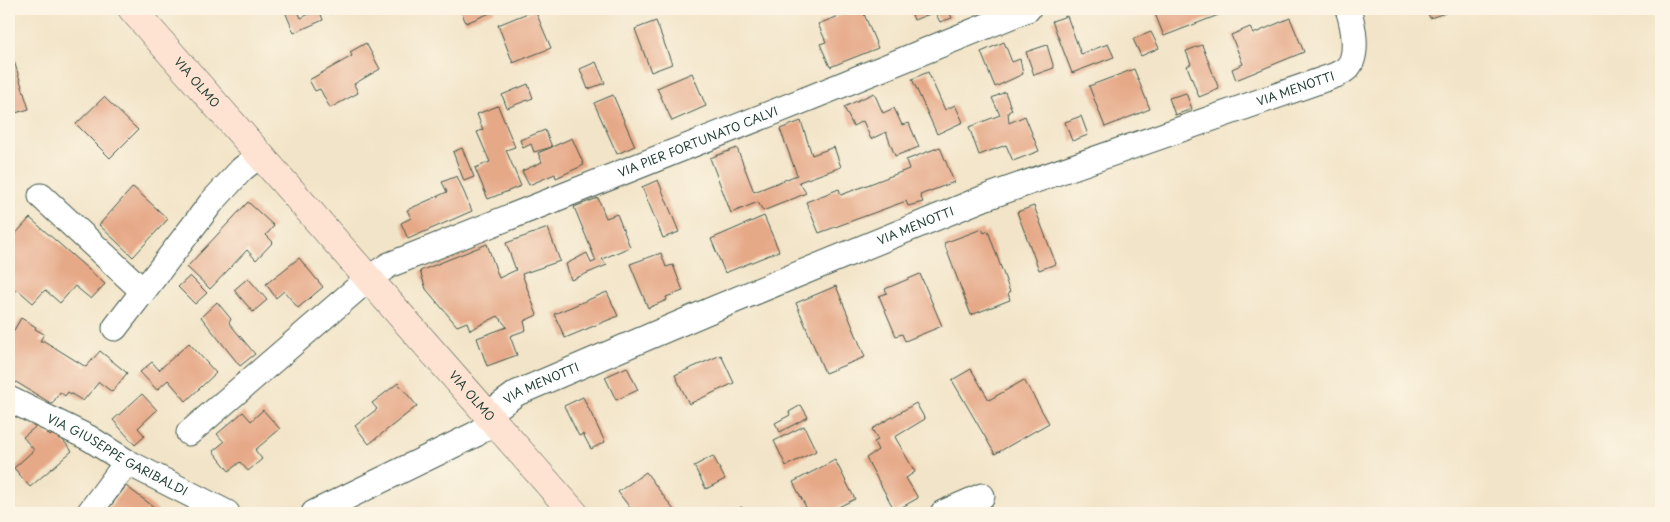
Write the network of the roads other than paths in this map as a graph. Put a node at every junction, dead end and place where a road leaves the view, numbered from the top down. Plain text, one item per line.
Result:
1 (132, 9) edge
2 (1028, 9) edge
3 (1348, 9) edge
4 (260, 155) junction
5 (41, 196) dead end
6 (368, 279) junction
7 (143, 291) junction
8 (115, 328) dead end
9 (9, 399) edge
10 (490, 418) junction
11 (189, 433) dead end
12 (126, 462) junction
13 (982, 496) dead end
14 (89, 513) edge
15 (227, 513) edge
16 (314, 513) edge
17 (574, 513) edge
18 (943, 513) edge

1 - 4 street, VIA OLMO
2 - 6 street, VIA PIER FORTUNATO CALVI
3 - 10 street, VIA MENOTTI
4 - 6 street, VIA OLMO
4 - 7 street
5 - 7 street
6 - 10 street, VIA OLMO
6 - 11 street
7 - 8 street
9 - 12 street, VIA GIUSEPPE GARIBALDI
10 - 16 street
10 - 17 street, VIA OLMO
12 - 14 street
12 - 15 street, VIA GIUSEPPE GARIBALDI
13 - 18 street

